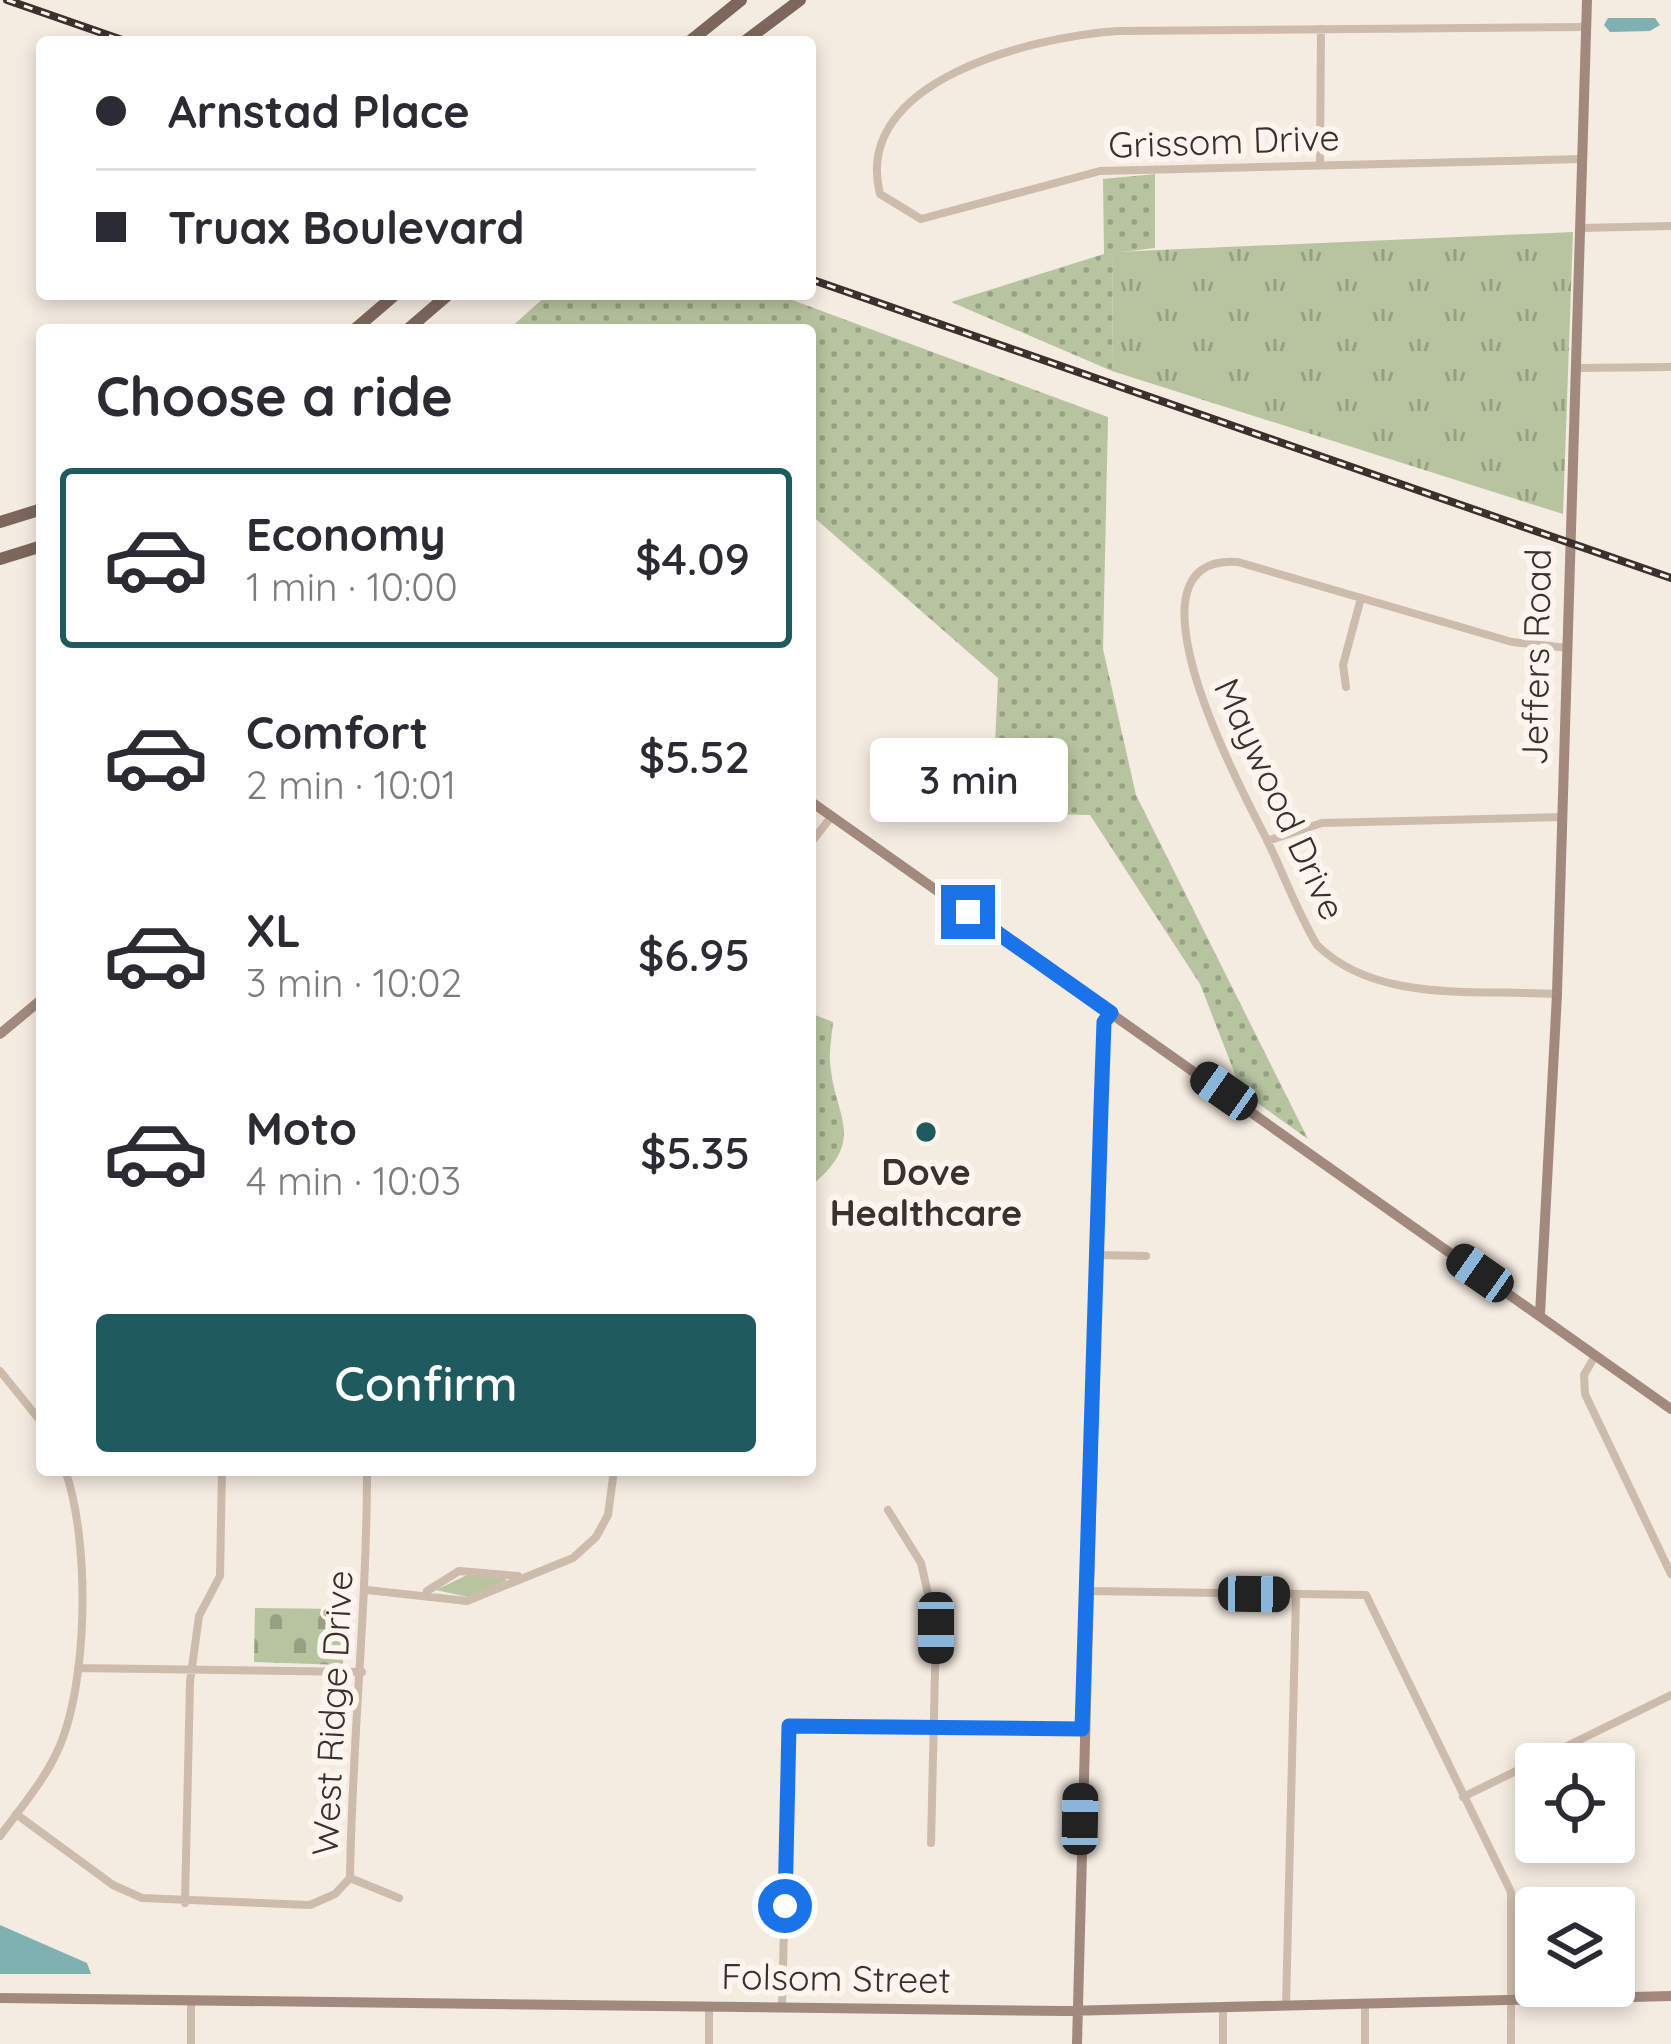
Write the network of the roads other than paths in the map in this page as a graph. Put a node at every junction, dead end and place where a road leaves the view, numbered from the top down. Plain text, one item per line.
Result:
1 (741, 0) edge
2 (800, 0) edge
3 (1587, 0) edge
4 (1586, 27) junction
5 (1321, 28) junction
6 (696, 36) edge
7 (752, 36) edge
8 (1582, 159) junction
9 (1320, 164) junction
10 (1671, 226) edge
11 (1581, 228) junction
12 (390, 300) edge
13 (442, 300) edge
14 (361, 324) edge
15 (414, 324) edge
16 (1671, 367) edge
17 (1576, 368) junction
18 (36, 511) edge
19 (0, 522) edge
20 (36, 548) edge
21 (0, 559) edge
22 (1361, 598) junction
23 (1568, 648) junction
24 (1346, 687) dead end
25 (816, 805) edge
26 (832, 816) junction
27 (1562, 817) junction
28 (816, 836) edge
29 (1267, 841) junction
30 (1557, 994) junction
31 (36, 1004) edge
32 (1111, 1013) junction
33 (0, 1034) edge
34 (1096, 1255) junction
35 (1147, 1256) dead end
36 (1540, 1314) junction
37 (1595, 1356) junction
38 (0, 1371) edge
39 (1671, 1409) edge
40 (36, 1416) edge
41 (66, 1476) edge
42 (222, 1476) edge
43 (367, 1476) edge
44 (613, 1476) edge
45 (888, 1510) dead end
46 (1671, 1574) edge
47 (518, 1576) junction
48 (367, 1590) junction
49 (1087, 1591) junction
50 (425, 1592) junction
51 (1296, 1594) junction
52 (78, 1668) junction
53 (191, 1670) junction
54 (362, 1672) junction
55 (1671, 1695) edge
56 (934, 1728) junction
57 (1082, 1729) junction
58 (1463, 1797) junction
59 (16, 1814) junction
60 (0, 1836) edge
61 (931, 1844) dead end
62 (350, 1878) junction
63 (399, 1898) dead end
64 (185, 1903) junction
65 (1671, 1996) edge
66 (0, 1998) edge
67 (191, 2000) junction
68 (1510, 2000) junction
69 (1365, 2004) junction
70 (1286, 2006) junction
71 (710, 2007) junction
72 (782, 2008) junction
73 (1223, 2008) junction
74 (1077, 2011) junction
75 (190, 2044) edge
76 (709, 2044) edge
77 (1077, 2044) edge
78 (1223, 2044) edge
79 (1365, 2044) edge
80 (1511, 2044) edge

1 - 6 main road
2 - 7 main road
3 - 4 street, Jeffers Road
4 - 5 street
4 - 8 street, Jeffers Road
5 - 9 street
5 - 9 street, Grissom Drive
8 - 9 street, Grissom Drive
8 - 11 street, Jeffers Road
10 - 11 street
11 - 17 street, Jeffers Road
12 - 14 main road
13 - 15 main road
16 - 17 street
17 - 23 street, Jeffers Road
18 - 19 main road
20 - 21 main road
22 - 23 street
22 - 24 street
22 - 29 street, Maywood Drive
23 - 27 street, Jeffers Road
25 - 26 street
26 - 28 street
26 - 32 street
27 - 29 street
27 - 30 street, Jeffers Road
29 - 30 street, Maywood Drive
30 - 36 street, Jeffers Road
31 - 33 street
32 - 34 street
32 - 36 street
34 - 35 street
34 - 49 street
36 - 37 street
37 - 39 street
37 - 46 street
38 - 40 street
41 - 52 street
42 - 53 street
43 - 48 street, West Ridge Drive
44 - 47 street
45 - 56 street
47 - 50 street
47 - 50 street
48 - 50 street
48 - 54 street, West Ridge Drive
49 - 51 street
49 - 57 street
51 - 58 street
51 - 70 street
52 - 53 street
52 - 59 street
53 - 54 street
53 - 64 street
54 - 62 street, West Ridge Drive
55 - 58 street
56 - 57 street
56 - 61 street
56 - 72 street
57 - 74 street
58 - 68 street
59 - 60 street
59 - 64 street, West Ridge Drive
62 - 63 street
62 - 64 street, West Ridge Drive
65 - 68 street, Folsom Street
66 - 67 street, Folsom Street
67 - 71 street, Folsom Street
67 - 75 street
68 - 69 street, Folsom Street
68 - 80 street
69 - 70 street, Folsom Street
69 - 79 street
70 - 73 street, Folsom Street
71 - 72 street, Folsom Street
71 - 76 street
72 - 74 street, Folsom Street
73 - 74 street, Folsom Street
73 - 78 street
74 - 77 street

